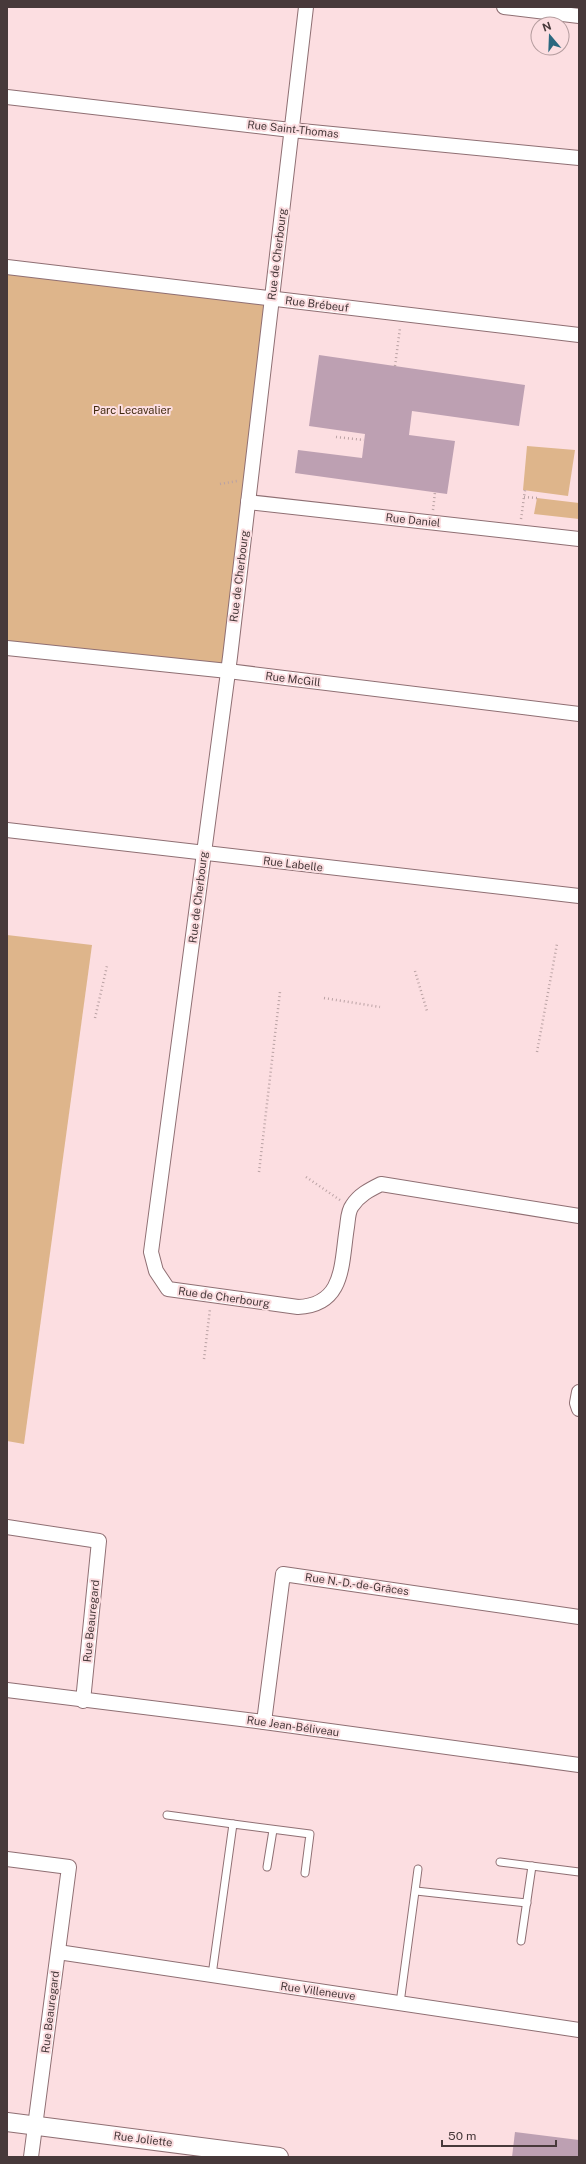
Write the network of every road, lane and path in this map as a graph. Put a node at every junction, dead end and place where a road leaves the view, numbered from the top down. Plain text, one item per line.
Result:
1 (306, 7) edge
2 (504, 7) edge
3 (579, 16) edge
4 (7, 96) edge
5 (292, 130) junction
6 (579, 158) edge
7 (7, 267) edge
8 (272, 298) junction
9 (402, 314) junction
10 (579, 335) edge
11 (395, 366) dead end
12 (336, 438) dead end
13 (364, 440) dead end
14 (525, 490) dead end
15 (524, 497) junction
16 (537, 498) dead end
17 (248, 502) junction
18 (519, 532) junction
19 (579, 539) edge
20 (7, 648) edge
21 (228, 671) junction
22 (579, 714) edge
23 (7, 830) edge
24 (204, 853) junction
25 (579, 896) edge
26 (557, 944) dead end
27 (107, 966) dead end
28 (415, 971) dead end
29 (280, 992) dead end
30 (324, 998) dead end
31 (380, 1007) dead end
32 (427, 1011) dead end
33 (95, 1018) dead end
34 (537, 1052) dead end
35 (259, 1172) dead end
36 (306, 1177) dead end
37 (351, 1207) junction
38 (579, 1216) edge
39 (212, 1295) junction
40 (204, 1358) dead end
41 (579, 1392) edge
42 (579, 1409) edge
43 (7, 1527) edge
44 (579, 1617) edge
45 (7, 1690) edge
46 (83, 1701) junction
47 (264, 1722) junction
48 (579, 1766) edge
49 (167, 1815) dead end
50 (233, 1824) junction
51 (273, 1830) junction
52 (7, 1859) edge
53 (500, 1862) dead end
54 (532, 1866) junction
55 (267, 1867) dead end
56 (418, 1869) dead end
57 (579, 1872) edge
58 (304, 1873) dead end
59 (416, 1891) junction
60 (527, 1903) junction
61 (521, 1940) dead end
62 (58, 1952) junction
63 (212, 1975) junction
64 (400, 2003) junction
65 (579, 2030) edge
66 (7, 2122) edge
67 (35, 2126) junction
68 (31, 2157) edge
69 (280, 2157) edge

1 - 5 street, Rue de Cherbourg
2 - 3 street
4 - 5 street, Rue Saint-Thomas
5 - 6 street, Rue Saint-Thomas
5 - 8 street, Rue de Cherbourg
7 - 8 street, Rue Brébeuf
8 - 9 street, Rue Brébeuf
8 - 17 street, Rue de Cherbourg
9 - 10 street, Rue Brébeuf
9 - 11 path
12 - 13 path
14 - 15 path
15 - 16 path
15 - 18 path
17 - 18 street, Rue Daniel
17 - 21 street, Rue de Cherbourg
18 - 19 street, Rue Daniel
20 - 21 street, Rue McGill
21 - 22 street, Rue McGill
21 - 24 street, Rue de Cherbourg
23 - 24 street, Rue Labelle
24 - 25 street, Rue Labelle
24 - 39 street, Rue de Cherbourg
26 - 34 path
27 - 33 path
28 - 32 path
29 - 35 path
30 - 31 path
36 - 37 path
37 - 38 street
37 - 39 street, Rue de Cherbourg
39 - 40 path
41 - 42 street
43 - 46 street, Rue Beauregard
44 - 47 street, Rue N.-D.-de-Grâces
45 - 46 street, Rue Jean-Béliveau
46 - 47 street, Rue Jean-Béliveau
47 - 48 street, Rue Jean-Béliveau
49 - 50 lane
50 - 51 lane
50 - 63 lane
51 - 55 lane
51 - 58 lane
52 - 62 street, Rue Beauregard
53 - 54 lane
54 - 57 lane
54 - 60 lane
56 - 59 lane
59 - 60 lane
59 - 64 lane
60 - 61 lane
62 - 63 street, Rue Villeneuve
62 - 67 street, Rue Beauregard
63 - 64 street, Rue Villeneuve
64 - 65 street, Rue Villeneuve
66 - 67 street, Rue Joliette
67 - 68 street, Rue Beauregard
67 - 69 street, Rue Joliette

